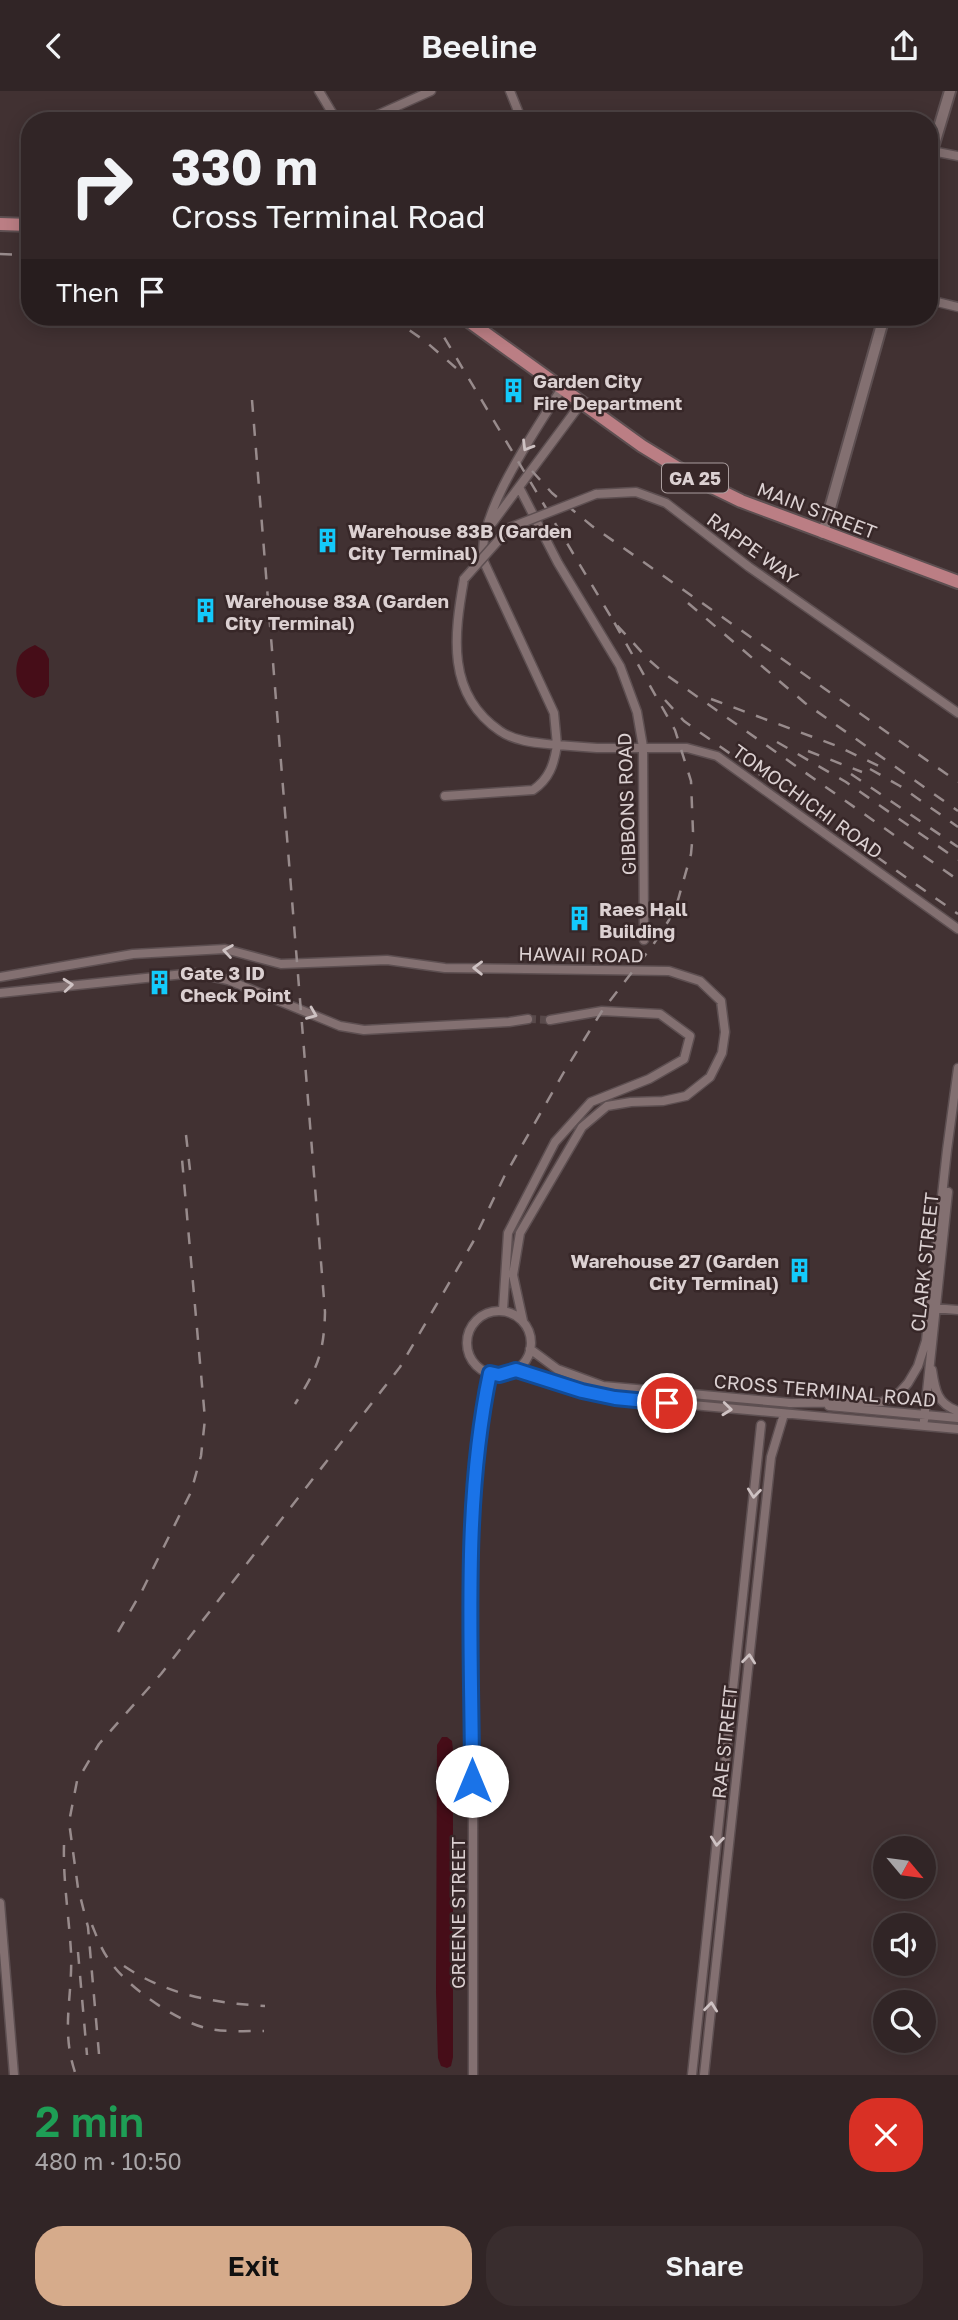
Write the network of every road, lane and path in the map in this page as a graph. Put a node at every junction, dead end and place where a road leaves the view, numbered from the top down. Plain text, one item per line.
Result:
1 (319, 91) edge
2 (431, 91) edge
3 (510, 91) edge
4 (950, 91) edge
5 (332, 112) edge
6 (384, 112) edge
7 (518, 112) edge
8 (938, 132) edge
9 (938, 156) edge
10 (958, 156) edge
11 (0, 224) edge
12 (21, 225) edge
13 (938, 302) edge
14 (958, 307) edge
15 (476, 326) edge
16 (881, 326) edge
17 (562, 388) junction
18 (582, 402) junction
19 (519, 487) junction
20 (485, 533) junction
21 (823, 533) junction
22 (958, 582) edge
23 (958, 713) edge
24 (557, 745) junction
25 (643, 747) junction
26 (445, 796) dead end
27 (958, 929) edge
28 (644, 940) dead end
29 (0, 977) edge
30 (0, 993) edge
31 (528, 1019) tunnel mouth
32 (550, 1020) tunnel mouth
33 (958, 1068) edge
34 (958, 1102) edge
35 (933, 1308) junction
36 (958, 1310) edge
37 (503, 1311) junction
38 (523, 1321) junction
39 (530, 1349) junction
40 (930, 1352) junction
41 (516, 1370) junction
42 (490, 1373) junction
43 (789, 1403) junction
44 (958, 1411) edge
45 (784, 1414) junction
46 (925, 1415) junction
47 (958, 1418) edge
48 (761, 1426) dead end
49 (923, 1426) junction
50 (958, 1429) edge
51 (0, 1903) edge
52 (1, 1918) edge
53 (14, 2075) edge
54 (473, 2075) edge
55 (692, 2075) edge
56 (704, 2075) edge

1 - 5 street
2 - 6 street
3 - 7 street
4 - 8 street
9 - 10 street
11 - 12 main road
13 - 14 street
15 - 17 main road, MAIN STREET / GA 25
16 - 21 street
17 - 18 main road, MAIN STREET / GA 25
17 -> 20 street
18 - 19 street
18 - 21 main road, MAIN STREET / GA 25
19 - 20 street
19 - 25 street, GIBBONS ROAD
20 - 24 street
21 - 22 main road, MAIN STREET / GA 25
23 - 24 street, RAPPE WAY, bridge
24 - 25 street, TOMOCHICHI ROAD
24 - 26 street
25 - 27 street, TOMOCHICHI ROAD
25 - 28 street, GIBBONS ROAD
38 -> 29 street, HAWAII ROAD
30 -> 31 street
32 - 37 street
33 - 35 street, CLARK STREET
34 - 35 street, CLARK STREET
35 - 36 street
35 - 40 street, CLARK STREET
35 - 43 street, CLARK STREET
37 - 38 street
37 - 42 street
38 - 39 street
39 - 41 street
39 - 43 street, CROSS TERMINAL ROAD
40 - 44 street
40 - 46 street, CLARK STREET
41 - 42 street
41 -> 45 street, CROSS TERMINAL ROAD
42 - 54 street, GREENE STREET
43 - 46 street, CROSS TERMINAL ROAD
45 - 49 street, CROSS TERMINAL ROAD
56 -> 45 street, RAE STREET
46 - 47 street, CROSS TERMINAL ROAD
46 - 49 street, CLARK STREET
48 -> 55 street, RAE STREET
49 - 50 street, CROSS TERMINAL ROAD
51 - 52 street
52 - 53 street

